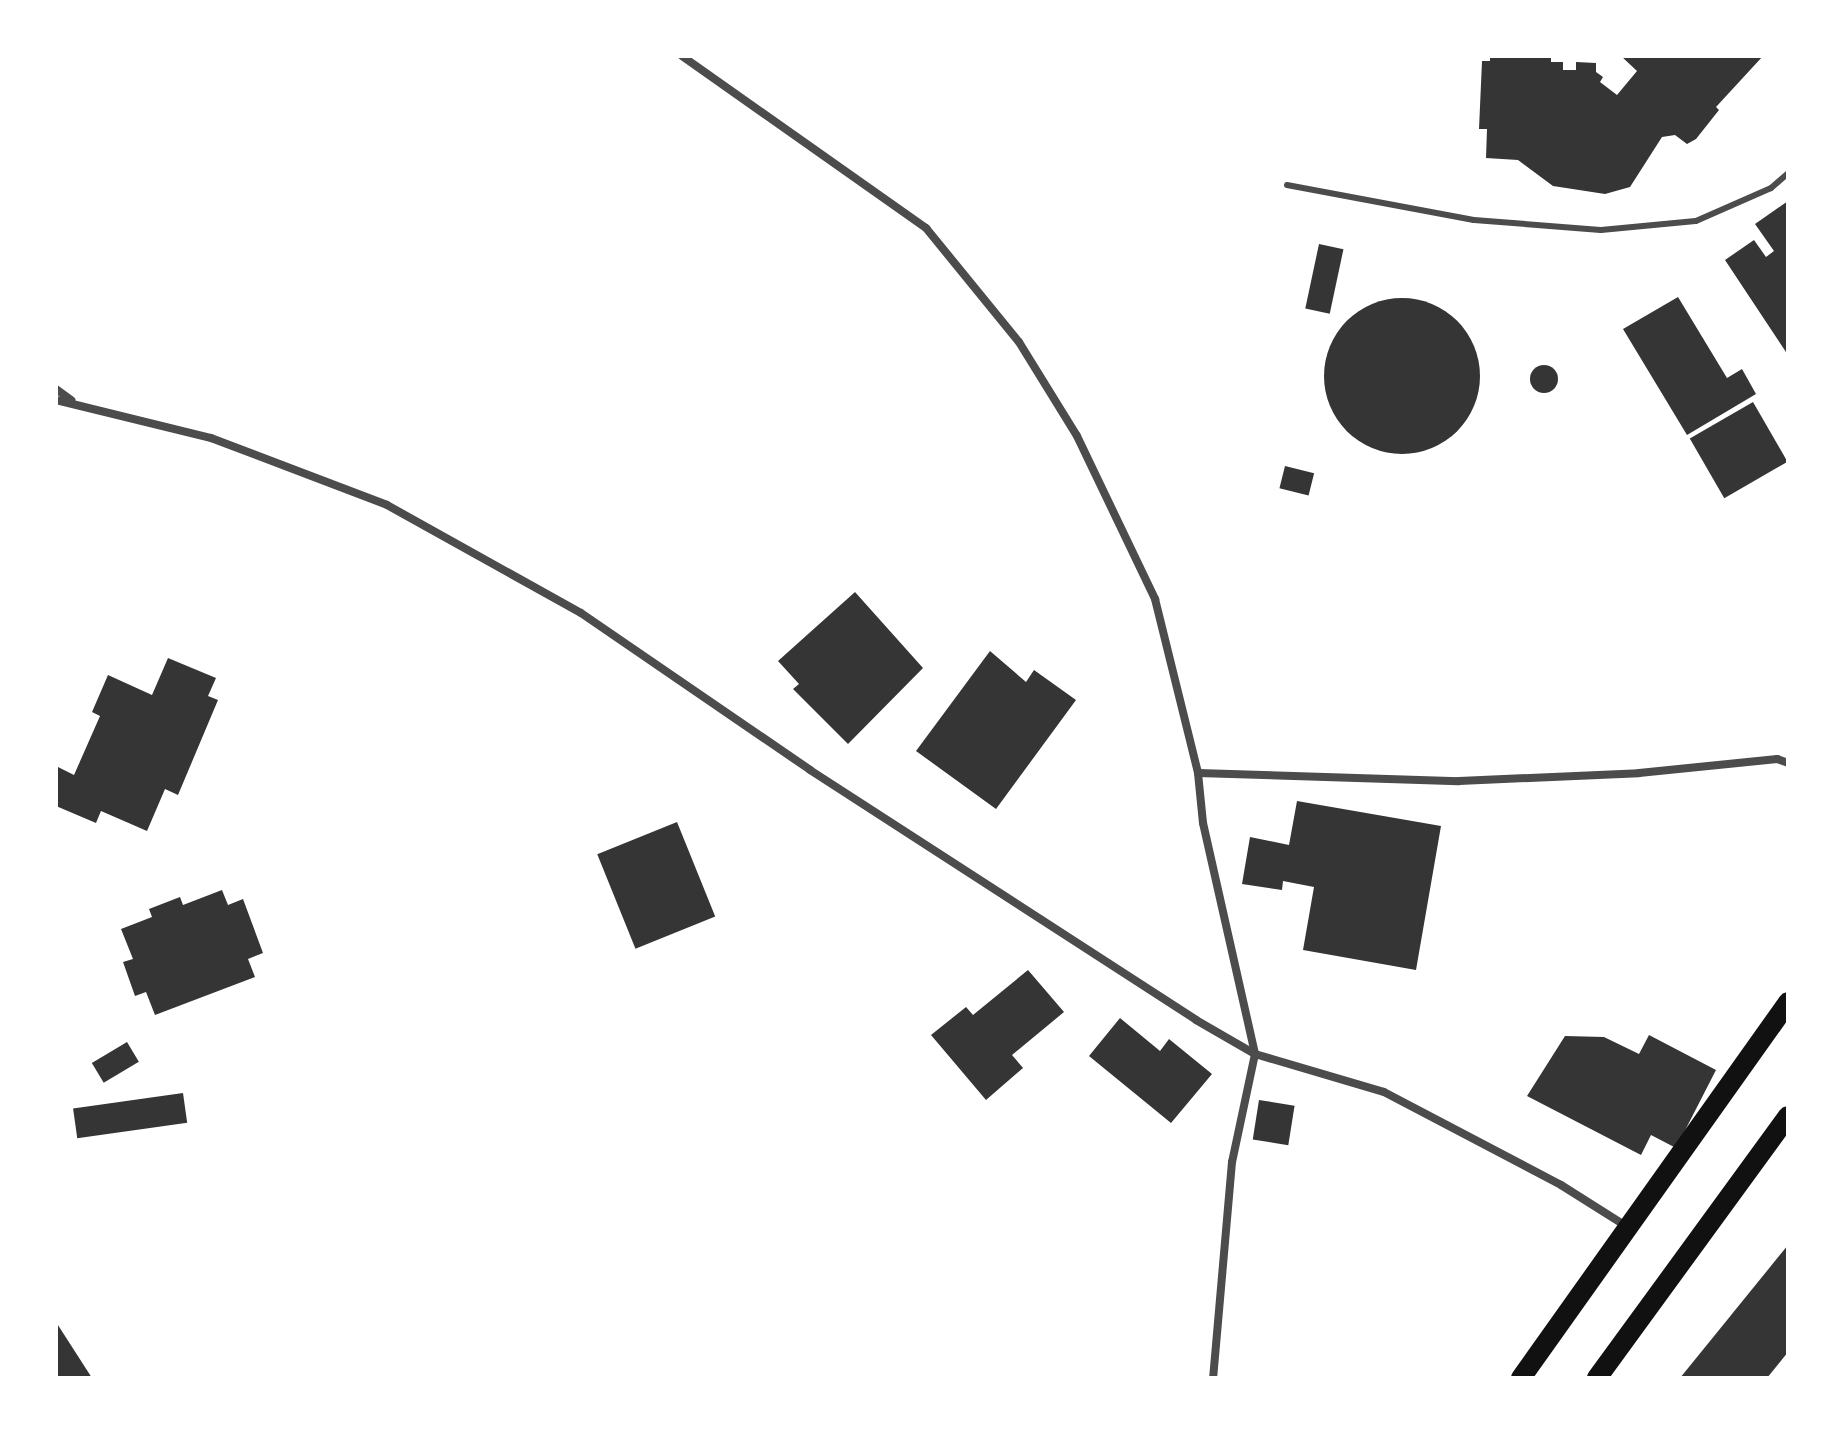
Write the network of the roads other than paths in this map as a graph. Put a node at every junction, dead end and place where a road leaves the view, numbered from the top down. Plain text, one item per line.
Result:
1 (682, 56) edge
2 (1788, 173) edge
3 (1287, 185) dead end
4 (56, 389) edge
5 (56, 400) edge
6 (73, 402) junction
7 (1788, 763) edge
8 (1198, 773) junction
9 (1788, 1002) edge
10 (1255, 1054) junction
11 (1788, 1116) edge
12 (1630, 1229) junction
13 (1213, 1378) edge
14 (1521, 1378) edge
15 (1597, 1378) edge

1 - 8 street
2 - 3 lane
4 - 6 street
5 - 6 street
6 - 10 street
7 - 8 street
8 - 10 street
9 - 12 main road
10 - 12 street
10 - 13 street
11 - 15 main road
12 - 14 main road

